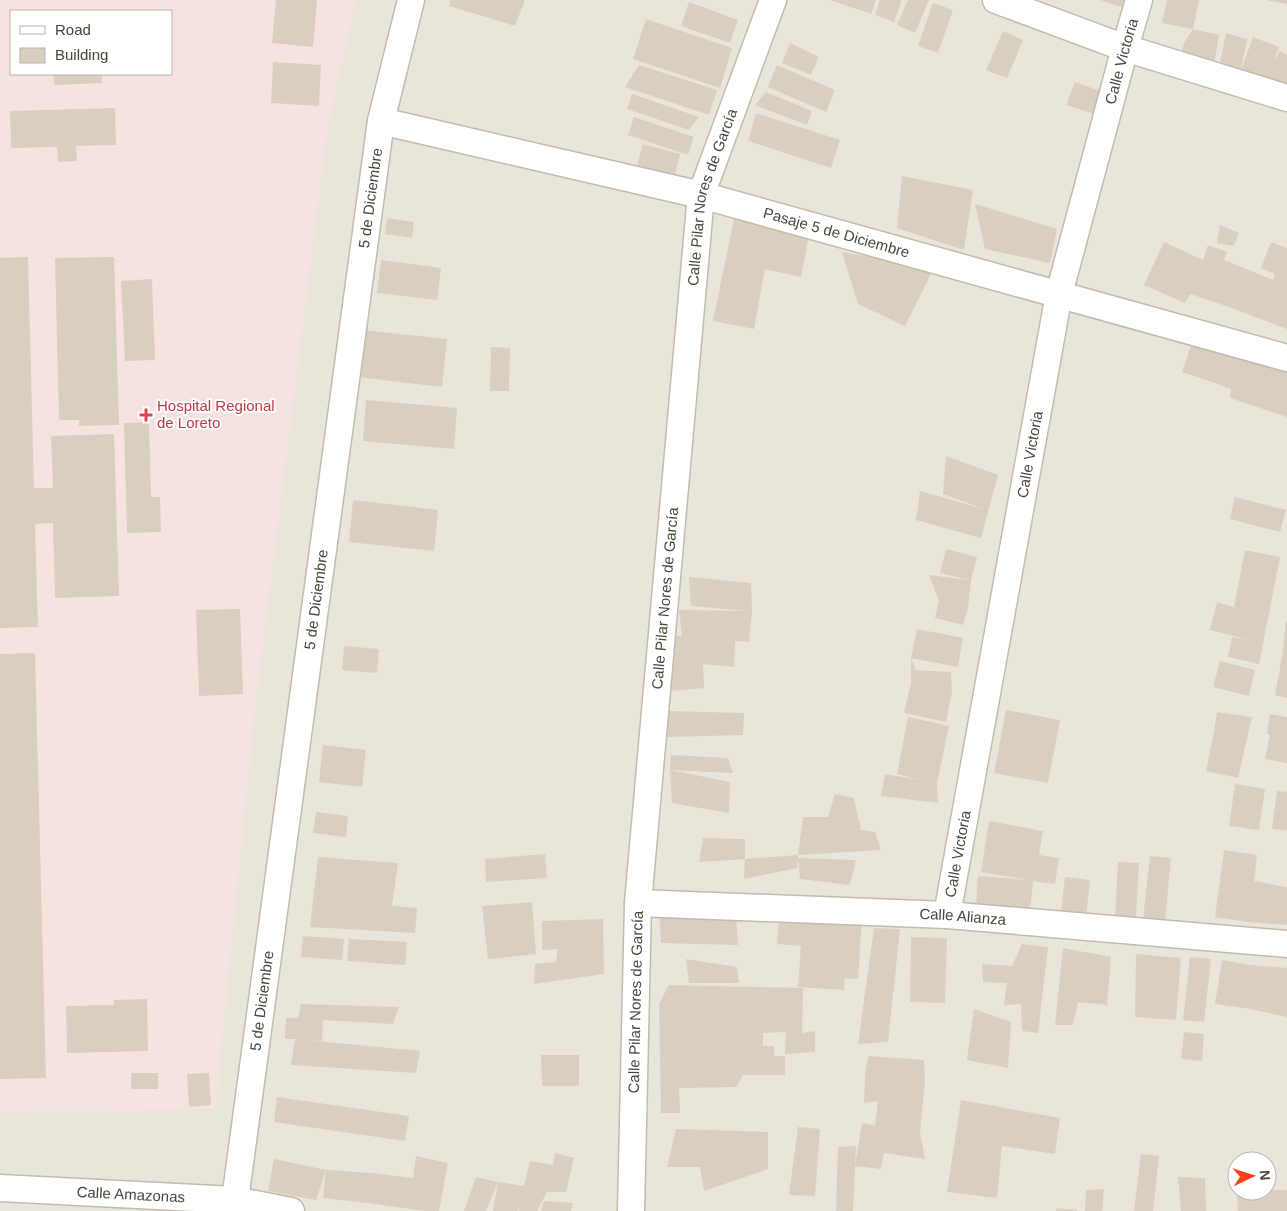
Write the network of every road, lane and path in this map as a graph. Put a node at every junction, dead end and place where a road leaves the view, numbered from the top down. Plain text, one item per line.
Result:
1 (411, 0) edge
2 (773, 0) edge
3 (996, 0) edge
4 (1139, 0) edge
5 (1125, 48) junction
6 (1287, 98) edge
7 (381, 121) junction
8 (701, 195) junction
9 (1059, 294) junction
10 (1287, 358) edge
11 (638, 903) junction
12 (947, 915) junction
13 (1287, 944) edge
14 (0, 1188) edge
15 (235, 1200) junction
16 (105, 1202) edge
17 (292, 1211) edge
18 (631, 1211) edge

1 - 7 street, 5 de Diciembre
2 - 8 street, Calle Pilar Nores de García
3 - 5 street
4 - 5 street, Calle Victoria
5 - 6 street
5 - 9 street, Calle Victoria
7 - 8 street, Pasaje 5 de Diciembre
7 - 15 street, 5 de Diciembre
8 - 9 street, Pasaje 5 de Diciembre
8 - 11 street, Calle Pilar Nores de García
9 - 10 street, Pasaje 5 de Diciembre
9 - 12 street, Calle Victoria
11 - 12 street, Calle Alianza
11 - 18 street, Calle Pilar Nores de García
12 - 13 street, Calle Alianza
14 - 16 street, Calle Amazonas
15 - 16 street, Calle Amazonas
15 - 17 street, Calle Amazonas

